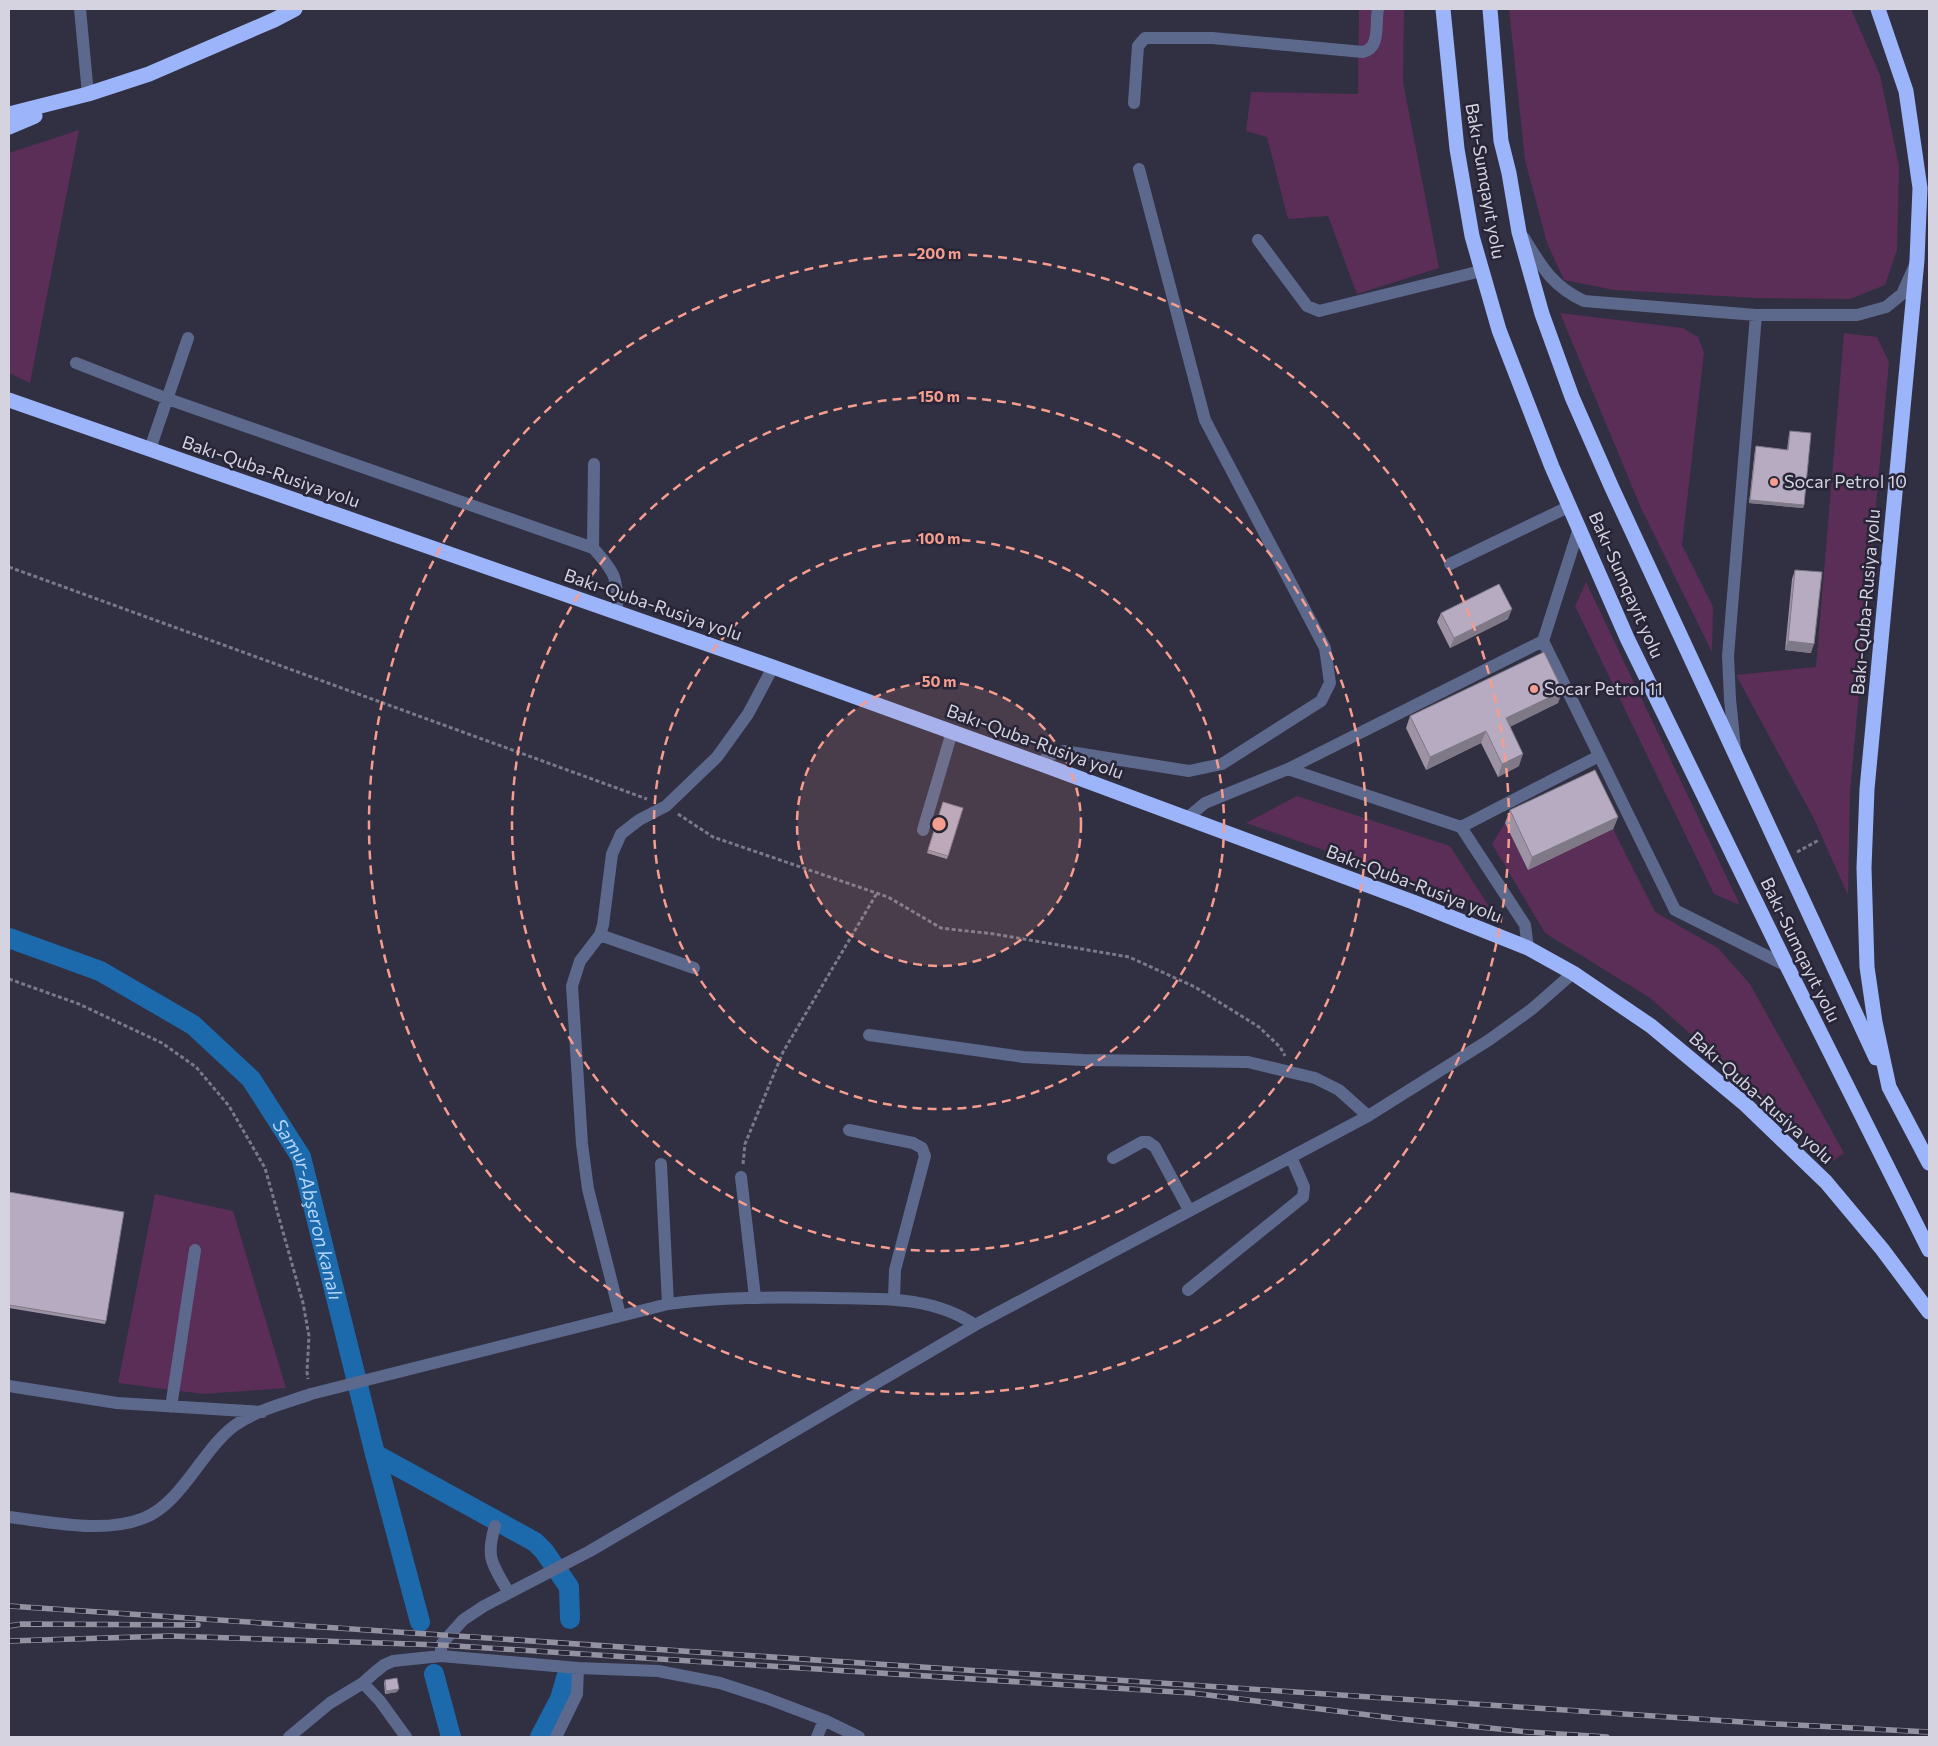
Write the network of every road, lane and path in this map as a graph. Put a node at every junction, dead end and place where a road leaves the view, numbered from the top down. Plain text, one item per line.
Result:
1 (80, 9) edge
2 (295, 9) edge
3 (1378, 9) edge
4 (1444, 9) edge
5 (1490, 9) edge
6 (1878, 9) edge
7 (88, 94) junction
8 (1134, 103) dead end
9 (9, 114) edge
10 (9, 126) edge
11 (1139, 169) dead end
12 (1519, 232) junction
13 (1258, 240) dead end
14 (1917, 260) junction
15 (1481, 271) junction
16 (1756, 315) junction
17 (188, 338) dead end
18 (76, 363) dead end
19 (168, 399) junction
20 (9, 400) edge
21 (150, 449) junction
22 (594, 464) dead end
23 (1570, 506) junction
24 (1579, 528) junction
25 (593, 548) junction
26 (1450, 564) dead end
27 (617, 612) junction
28 (1543, 641) junction
29 (773, 667) junction
30 (952, 732) junction
31 (1736, 753) junction
32 (1599, 756) junction
33 (1041, 764) junction
34 (1288, 769) junction
35 (1187, 818) junction
36 (1462, 827) junction
37 (923, 830) dead end
38 (877, 893) dead end
39 (600, 935) junction
40 (1528, 948) junction
41 (1787, 966) junction
42 (694, 968) dead end
43 (1573, 973) junction
44 (9, 979) edge
45 (869, 1035) dead end
46 (1890, 1087) junction
47 (1368, 1116) junction
48 (849, 1130) dead end
49 (1291, 1157) junction
50 (1113, 1158) dead end
51 (1929, 1163) edge
52 (660, 1164) dead end
53 (741, 1178) joint
54 (1190, 1210) junction
55 (195, 1250) dead end
56 (1929, 1250) edge
57 (1188, 1290) dead end
58 (755, 1296) junction
59 (894, 1299) junction
60 (668, 1304) junction
61 (1929, 1312) edge
62 (620, 1315) junction
63 (975, 1325) junction
64 (9, 1386) edge
65 (311, 1394) junction
66 (171, 1407) junction
67 (262, 1412) junction
68 (9, 1518) edge
69 (495, 1526) dead end
70 (510, 1593) junction
71 (441, 1656) junction
72 (578, 1668) junction
73 (364, 1683) junction
74 (824, 1720) junction
75 (289, 1737) edge
76 (406, 1737) edge
77 (556, 1737) edge
78 (817, 1737) edge
79 (859, 1737) edge

1 - 7 street
2 - 7 highway
3 - 8 street
4 - 15 highway, Bakı-Sumqayıt yolu
5 - 12 highway, Bakı-Sumqayıt yolu
6 - 14 highway, Bakı-Quba-Rusiya yolu
7 - 9 highway
7 - 10 highway
11 - 33 street
12 - 16 street
12 - 31 highway, Bakı-Sumqayıt yolu
13 - 15 street
14 - 16 street
14 - 46 highway, Bakı-Quba-Rusiya yolu
15 - 23 highway, Bakı-Sumqayıt yolu
16 - 31 street
17 - 19 street
18 - 19 street
19 - 21 street
19 - 25 street
20 - 21 highway, Bakı-Quba-Rusiya yolu
21 - 27 highway, Bakı-Quba-Rusiya yolu
22 - 25 street
23 - 24 highway, Bakı-Sumqayıt yolu
23 - 26 street
24 - 28 street
24 - 41 highway, Bakı-Sumqayıt yolu
25 - 27 street
27 - 29 highway, Bakı-Quba-Rusiya yolu
28 - 32 street
28 - 34 street
29 - 30 highway, Bakı-Quba-Rusiya yolu
29 - 39 street
30 - 33 highway, Bakı-Quba-Rusiya yolu
30 - 37 street
31 - 46 highway, Bakı-Sumqayıt yolu
32 - 36 street
32 - 41 street
33 - 35 highway, Bakı-Quba-Rusiya yolu
34 - 35 street
34 - 36 street
35 - 40 highway, Bakı-Quba-Rusiya yolu
36 - 40 street
38 - 53 path
39 - 42 street
39 - 62 street
40 - 43 highway, Bakı-Quba-Rusiya yolu
41 - 56 highway, Bakı-Sumqayıt yolu
43 - 47 street
43 - 61 highway, Bakı-Quba-Rusiya yolu
44 - 65 path
45 - 47 street
46 - 51 highway, Bakı-Quba-Rusiya yolu
47 - 49 street
48 - 59 street
49 - 54 street
49 - 57 street
50 - 54 street
52 - 60 street
53 - 58 street
54 - 63 street
55 - 66 street
58 - 59 street
58 - 60 street
59 - 63 street
60 - 62 street
62 - 65 street
63 - 70 street
64 - 66 street
65 - 67 street
66 - 67 street
67 - 68 street
69 - 70 street
70 - 71 street
71 - 72 street
71 - 73 street
72 - 74 street
72 - 77 street
73 - 75 street
73 - 76 street
74 - 78 street
74 - 79 street

